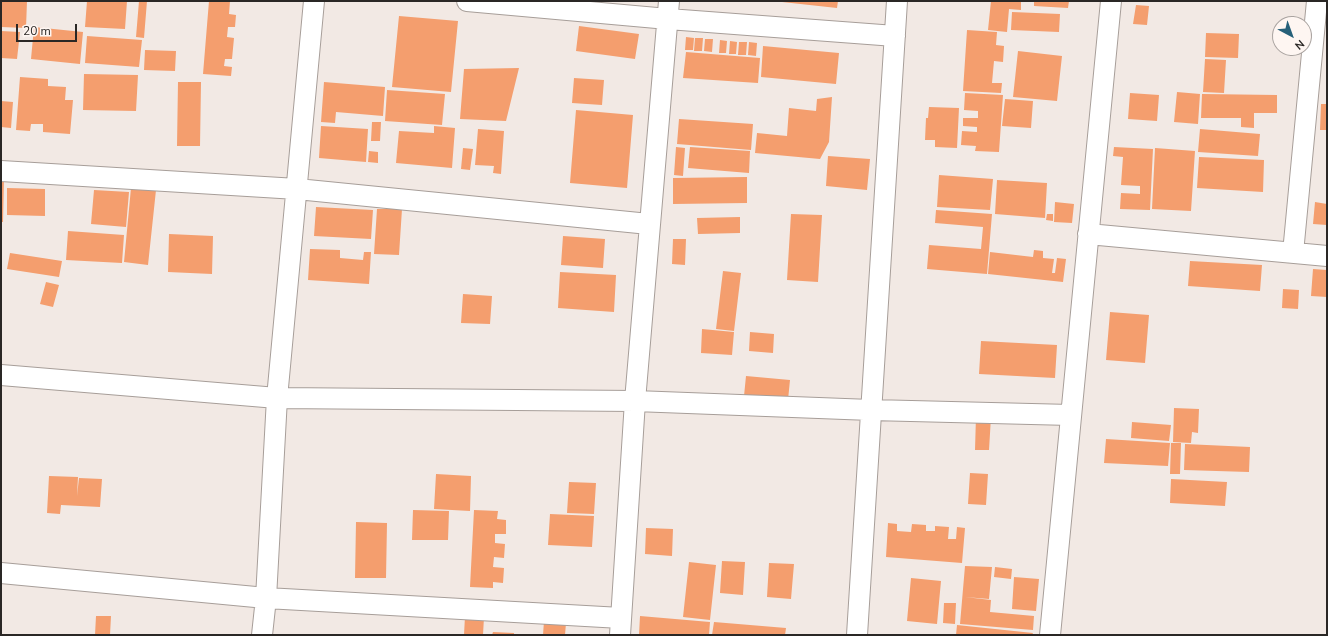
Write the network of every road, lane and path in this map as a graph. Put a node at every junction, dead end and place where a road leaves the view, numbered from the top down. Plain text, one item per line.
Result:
1 (314, 1) edge
2 (467, 1) edge
3 (897, 1) edge
4 (1111, 1) edge
5 (1317, 1) edge
6 (668, 10) edge
7 (895, 36) junction
8 (1, 172) edge
9 (297, 189) junction
10 (649, 224) junction
11 (1088, 234) junction
12 (1293, 253) junction
13 (1327, 256) edge
14 (1, 375) edge
15 (277, 398) junction
16 (635, 401) junction
17 (871, 410) junction
18 (1071, 415) junction
19 (1, 573) edge
20 (266, 598) junction
21 (620, 627) edge
22 (262, 635) edge
23 (857, 635) edge
24 (1050, 635) edge

1 - 9 street
2 - 6 street
3 - 7 street
4 - 11 street
5 - 12 street
6 - 7 street
6 - 10 street
7 - 17 street
8 - 9 street
9 - 10 street
9 - 15 street
10 - 16 street
11 - 12 street
11 - 18 street
12 - 13 street
14 - 15 street
15 - 16 street
15 - 20 street
16 - 17 street
16 - 21 street
17 - 18 street
17 - 23 street
18 - 24 street
19 - 20 street
20 - 21 street
20 - 22 street

